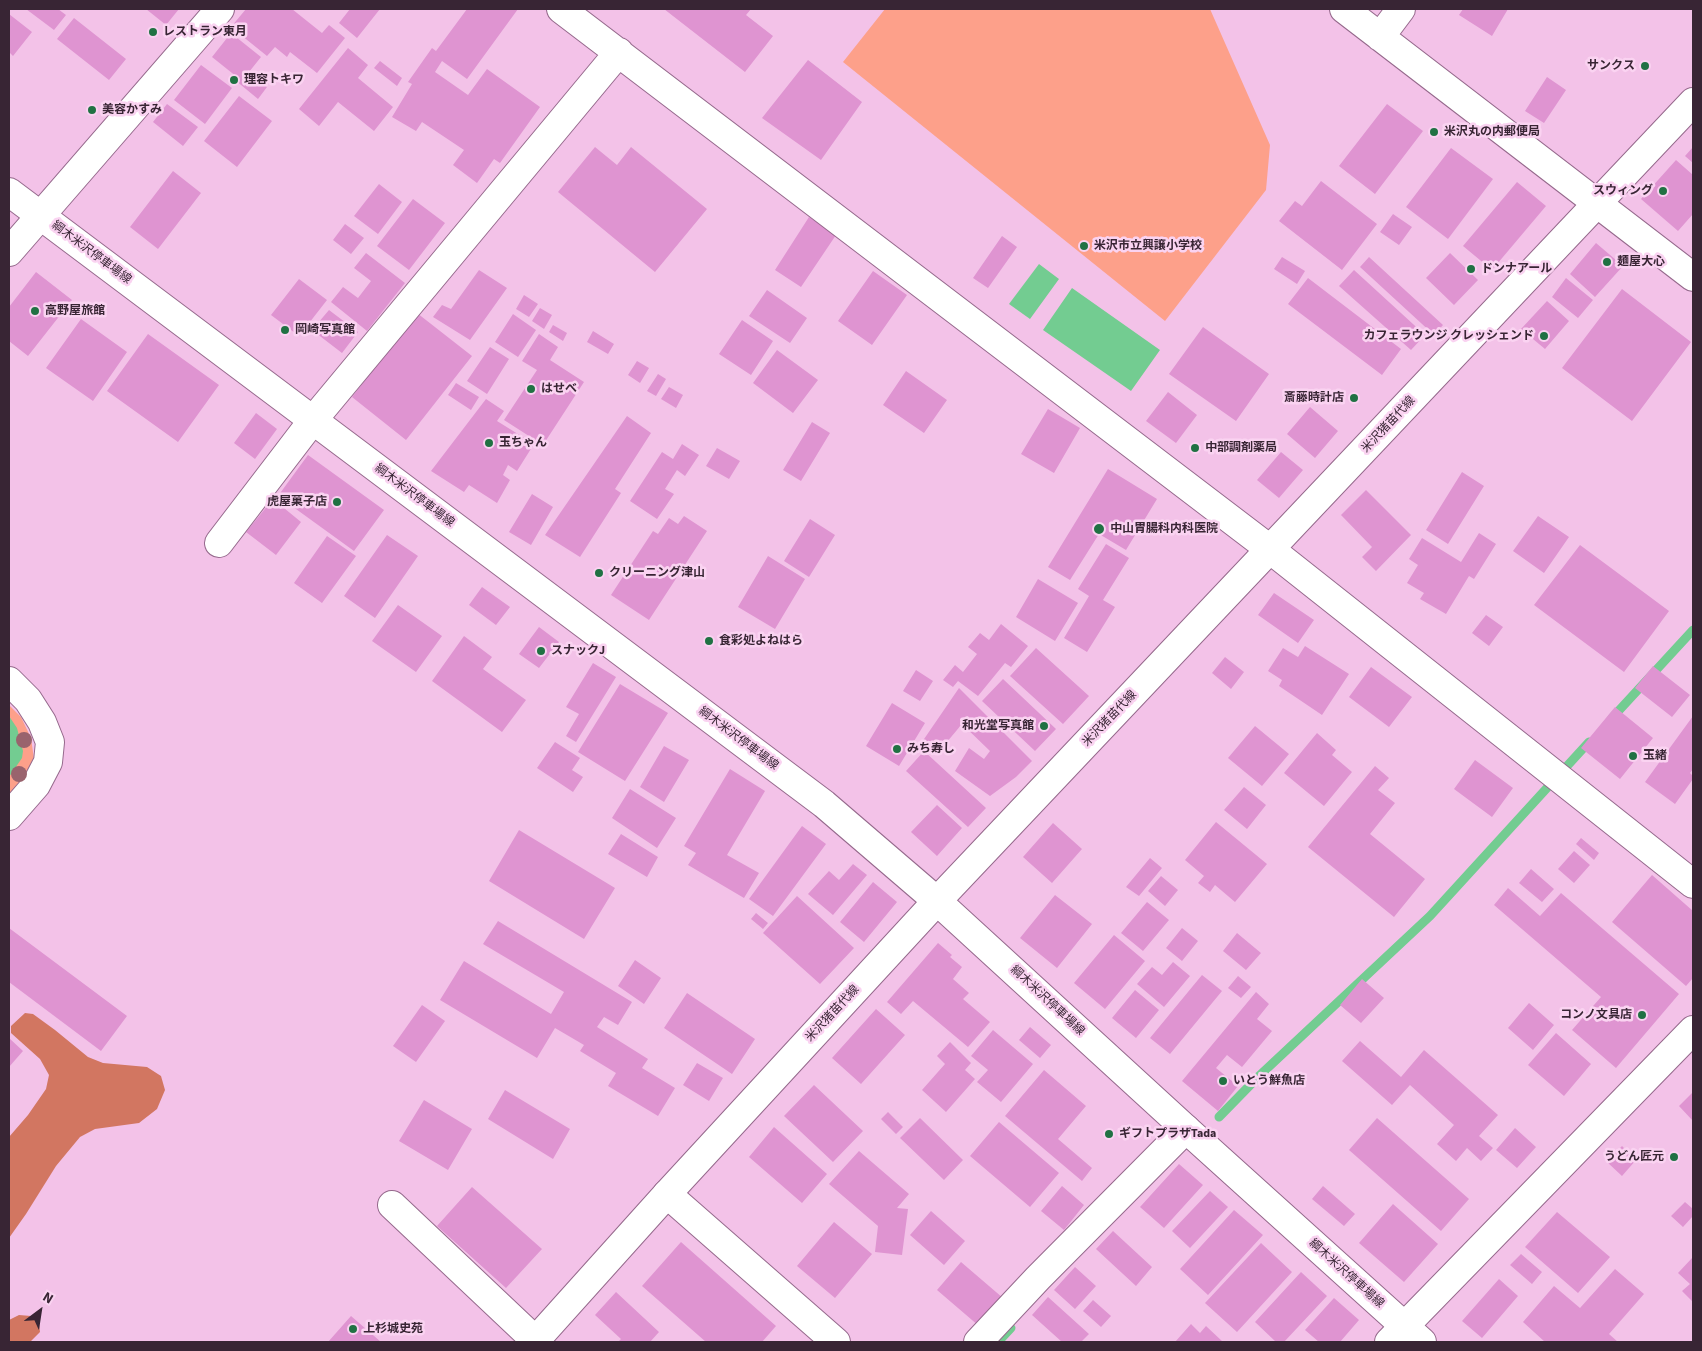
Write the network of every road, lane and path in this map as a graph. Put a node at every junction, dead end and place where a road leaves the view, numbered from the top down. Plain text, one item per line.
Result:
1 (220, 9) edge
2 (561, 9) edge
3 (1344, 9) edge
4 (1400, 9) edge
5 (1380, 37) junction
6 (620, 52) junction
7 (1693, 102) edge
8 (9, 192) edge
9 (1597, 204) junction
10 (40, 216) junction
11 (9, 252) edge
12 (1693, 277) edge
13 (313, 420) junction
14 (219, 543) dead end
15 (1270, 550) junction
16 (9, 680) edge
17 (9, 816) edge
18 (1693, 884) edge
19 (937, 901) junction
20 (1693, 1030) edge
21 (1186, 1129) junction
22 (667, 1194) junction
23 (392, 1205) dead end
24 (1405, 1337) edge
25 (535, 1342) edge
26 (836, 1342) edge
27 (978, 1342) edge

1 - 10 street
2 - 6 street
3 - 5 street
4 - 5 street
5 - 9 street
6 - 13 street
6 - 15 street
7 - 9 street, 米沢猪苗代線
8 - 10 street, 綱木米沢停車場線
9 - 12 street
9 - 15 street, 米沢猪苗代線
10 - 11 street
10 - 13 street, 綱木米沢停車場線
13 - 14 street
13 - 19 street, 綱木米沢停車場線
15 - 18 street
15 - 19 street, 米沢猪苗代線
16 - 17 street
19 - 21 street, 綱木米沢停車場線
19 - 22 street, 米沢猪苗代線
20 - 24 street
21 - 24 street, 綱木米沢停車場線
21 - 27 street
22 - 25 street, 米沢猪苗代線
22 - 26 street
23 - 25 street

